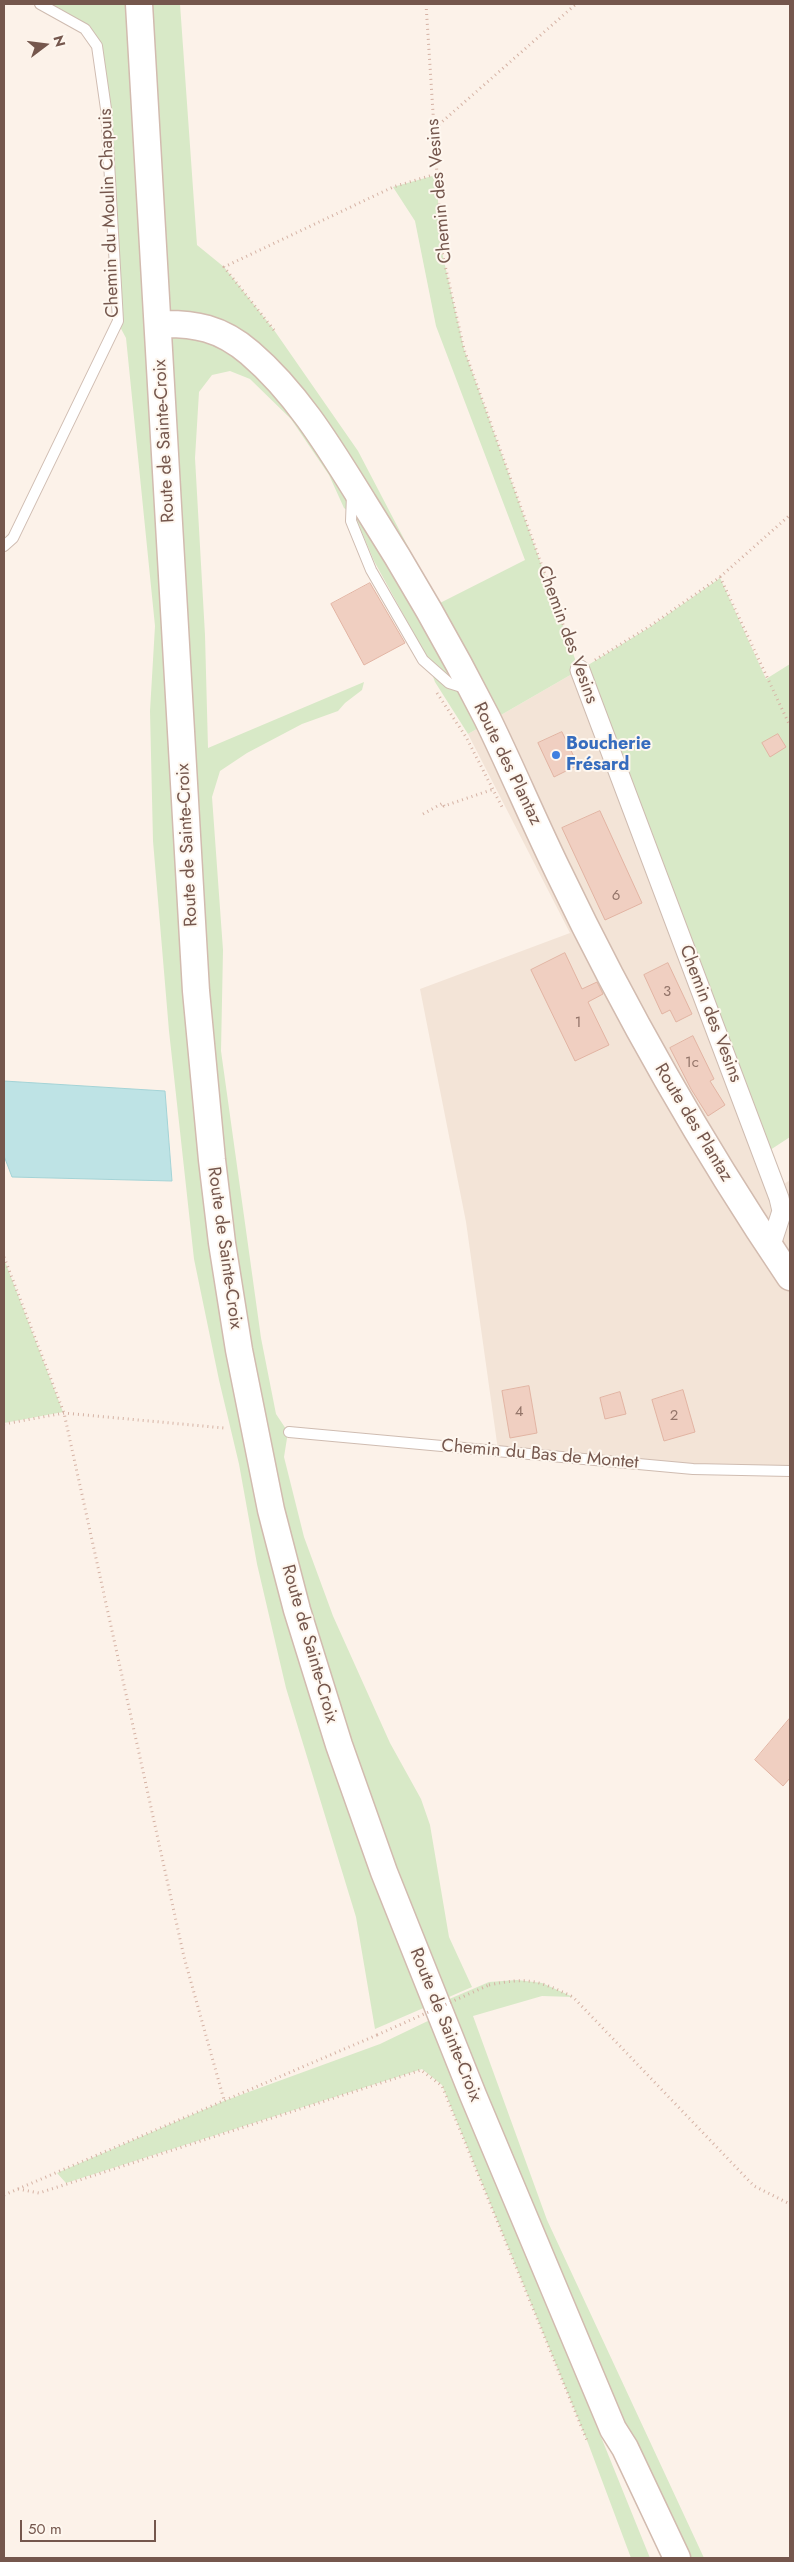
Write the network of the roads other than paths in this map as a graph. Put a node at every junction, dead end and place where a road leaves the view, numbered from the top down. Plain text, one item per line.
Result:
1 (40, 4) edge
2 (139, 4) edge
3 (158, 324) junction
4 (352, 484) junction
5 (4, 546) edge
6 (580, 670) road end
7 (471, 690) junction
8 (770, 1248) junction
9 (790, 1277) edge
10 (289, 1432) dead end
11 (790, 1472) edge
12 (613, 2429) junction
13 (658, 2558) edge
14 (677, 2558) edge

1 - 5 lane, Chemin du Moulin Chapuis
2 - 3 main road, Route de Sainte-Croix
3 - 4 main road, Route des Plantaz
3 - 12 main road, Route de Sainte-Croix
4 - 7 main road, Route des Plantaz
4 - 7 lane
6 - 8 street, Chemin des Vesins
7 - 8 main road, Route des Plantaz
8 - 9 main road, Route des Plantaz
10 - 11 lane, Chemin du Bas de Montet
12 - 13 main road
12 - 14 main road

